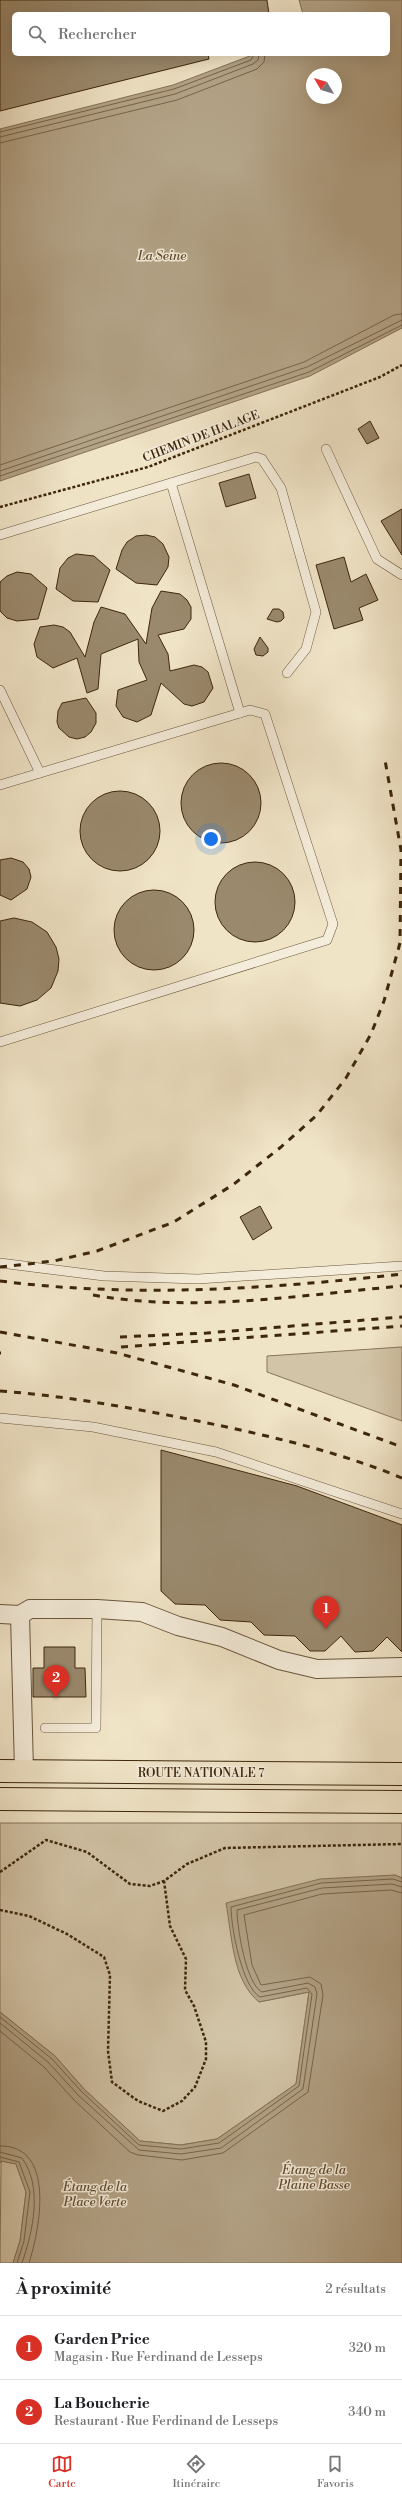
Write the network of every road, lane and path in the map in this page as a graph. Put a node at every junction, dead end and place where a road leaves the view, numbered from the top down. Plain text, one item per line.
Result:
1 (402, 365) edge
2 (326, 449) dead end
3 (171, 483) junction
4 (0, 507) edge
5 (0, 535) edge
6 (402, 575) edge
7 (287, 673) dead end
8 (0, 690) edge
9 (240, 713) junction
10 (40, 773) junction
11 (0, 785) edge
12 (0, 1042) edge
13 (0, 1263) edge
14 (402, 1266) edge
15 (0, 1418) edge
16 (402, 1514) edge
17 (97, 1609) junction
18 (0, 1614) edge
19 (20, 1615) junction
20 (402, 1667) edge
21 (45, 1728) dead end
22 (0, 1771) edge
23 (24, 1771) junction
24 (402, 1774) edge
25 (0, 1799) edge
26 (402, 1802) edge
27 (402, 1844) edge
28 (0, 1872) edge
29 (164, 1881) junction
30 (0, 1910) edge

1 - 4 path, CHEMIN DE HALAGE
2 - 6 lane
3 - 5 lane
3 - 7 lane
3 - 9 lane
8 - 10 lane
9 - 10 lane
9 - 12 lane
10 - 11 lane
13 - 14 lane
15 - 16 lane
17 - 19 street
17 - 20 street
17 - 21 lane
18 - 19 street
19 - 23 street
22 - 23 main road, ROUTE NATIONALE 7
23 - 24 main road, ROUTE NATIONALE 7
25 - 26 main road
27 - 29 path
28 - 29 path
29 - 30 path

